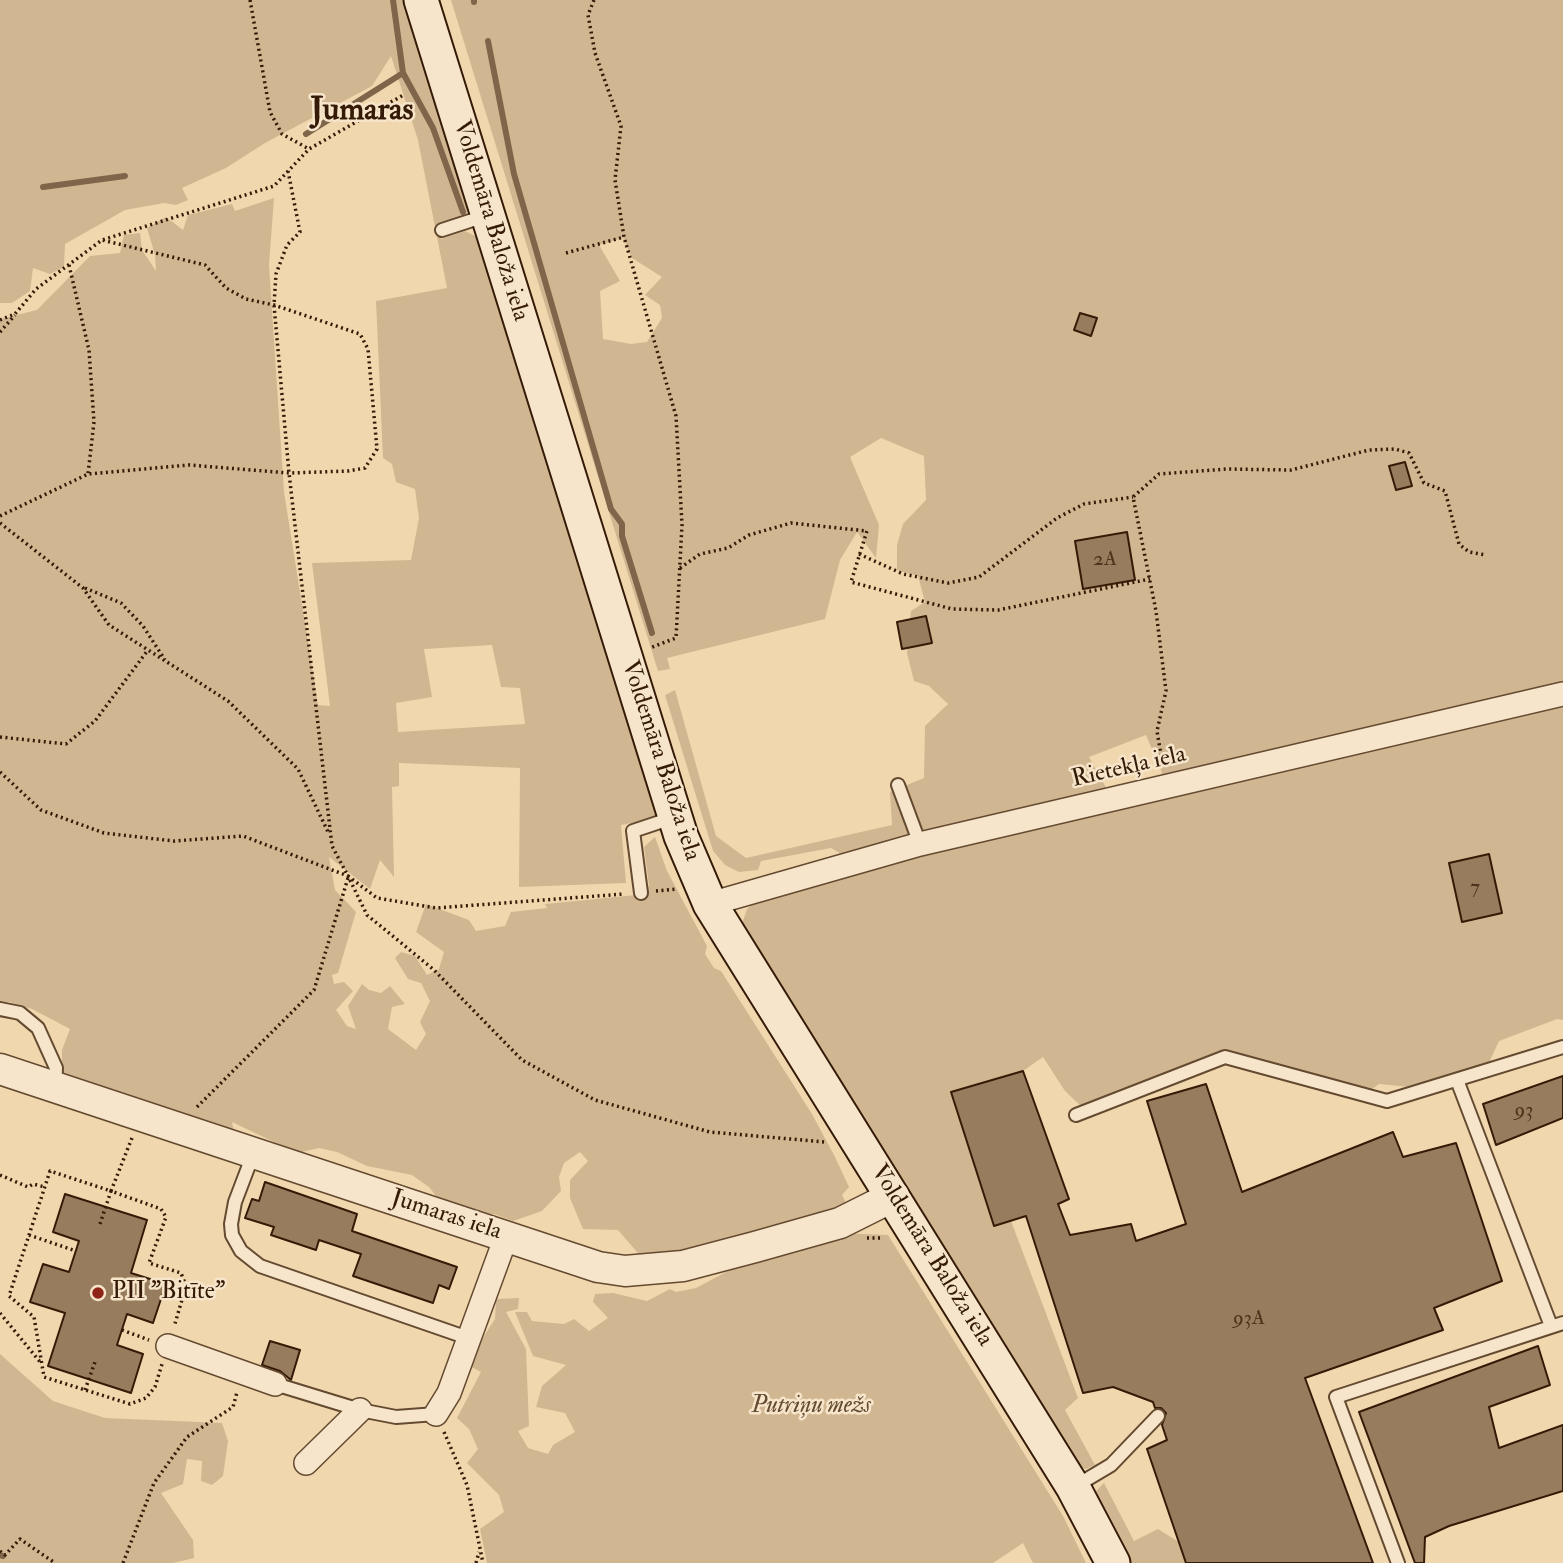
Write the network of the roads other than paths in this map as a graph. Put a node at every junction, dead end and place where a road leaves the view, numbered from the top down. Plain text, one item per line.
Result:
1 (422, 0) edge
2 (488, 215) junction
3 (442, 230) dead end
4 (1563, 694) edge
5 (898, 785) dead end
6 (676, 817) junction
7 (919, 844) junction
8 (641, 893) road end
9 (710, 904) junction
10 (0, 1009) edge
11 (1563, 1047) edge
12 (0, 1069) edge
13 (1457, 1080) junction
14 (55, 1088) junction
15 (1076, 1115) dead end
16 (254, 1152) junction
17 (894, 1196) junction
18 (506, 1237) junction
19 (1557, 1324) edge
20 (468, 1338) junction
21 (168, 1346) road end
22 (275, 1384) joint
23 (360, 1410) junction
24 (436, 1414) joint
25 (1158, 1416) dead end
26 (306, 1463) dead end
27 (1073, 1487) junction
28 (1113, 1563) edge
29 (1398, 1563) edge

1 - 2 main road, Voldemāra Baloža iela
2 - 3 lane
2 - 6 main road, Voldemāra Baloža iela
4 - 7 street, Rietekļa iela
5 - 7 lane
6 - 8 lane
6 - 9 main road, Voldemāra Baloža iela
7 - 9 street, Rietekļa iela
9 - 17 main road, Voldemāra Baloža iela
10 - 14 lane
11 - 13 lane
12 - 14 street, Jumaras iela
13 - 15 lane
13 - 19 lane
14 - 16 street, Jumaras iela
16 - 18 street, Jumaras iela
16 - 20 lane
17 - 18 street, Jumaras iela
17 - 27 main road, Voldemāra Baloža iela
18 - 20 street
19 - 29 lane
20 - 24 street
21 - 22 street
22 - 23 lane
23 - 24 lane
23 - 26 street
25 - 27 lane
27 - 28 main road, Voldemāra Baloža iela

